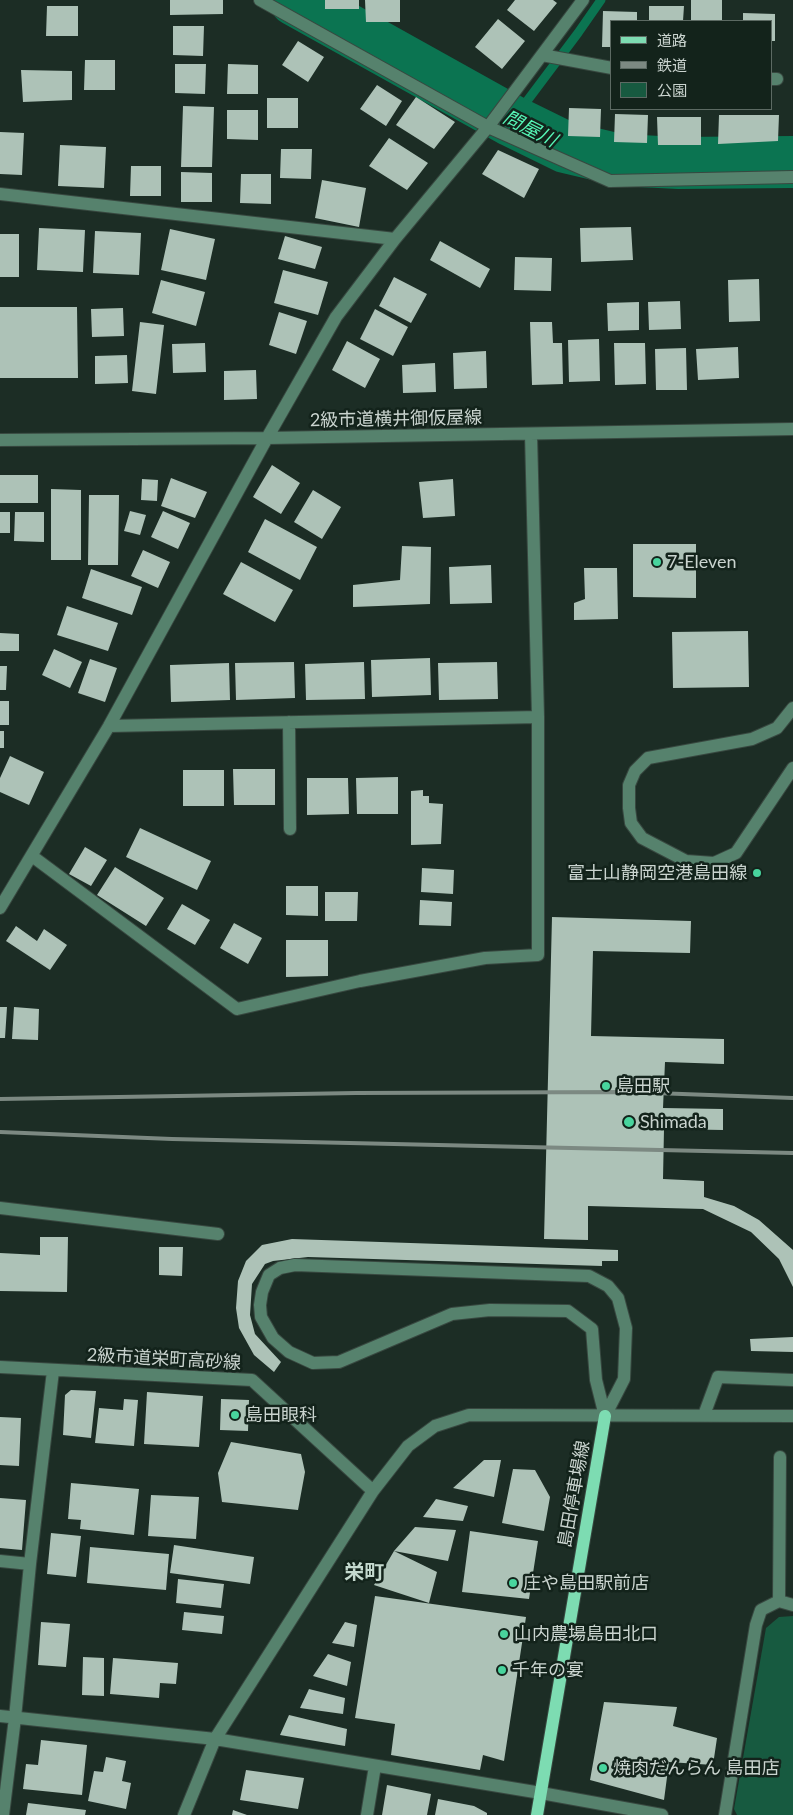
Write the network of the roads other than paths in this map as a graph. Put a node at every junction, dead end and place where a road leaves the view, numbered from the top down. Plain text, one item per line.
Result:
1 (260, 0) edge
2 (583, 0) edge
3 (542, 55) junction
4 (610, 68) edge
5 (488, 127) junction
6 (793, 177) edge
7 (0, 194) edge
8 (395, 239) junction
9 (793, 429) edge
10 (531, 434) junction
11 (267, 438) junction
12 (0, 440) edge
13 (793, 708) edge
14 (538, 717) junction
15 (289, 722) junction
16 (109, 726) junction
17 (793, 768) edge
18 (290, 829) dead end
19 (32, 856) junction
20 (0, 908) edge
21 (0, 1208) edge
22 (218, 1234) dead end
23 (0, 1367) edge
24 (53, 1371) junction
25 (793, 1380) edge
26 (704, 1415) junction
27 (605, 1416) junction
28 (793, 1416) edge
29 (780, 1457) dead end
30 (373, 1491) junction
31 (0, 1561) edge
32 (30, 1564) junction
33 (779, 1602) junction
34 (793, 1604) edge
35 (0, 1716) edge
36 (15, 1718) junction
37 (215, 1739) junction
38 (375, 1766) junction
39 (541, 1793) junction
40 (3, 1815) edge
41 (184, 1815) edge
42 (367, 1815) edge
43 (537, 1815) edge
44 (662, 1815) edge
45 (725, 1815) edge

1 - 5 street
2 - 3 street
3 - 4 street
3 - 5 street
5 - 6 street
5 - 8 street
7 - 8 street
8 - 11 street
9 - 10 street, 2級市道横井御仮屋線
10 - 11 street, 2級市道横井御仮屋線
10 - 14 street
11 - 12 street, 2級市道横井御仮屋線
11 - 16 street
13 - 17 street
14 - 15 street
14 - 19 street
15 - 16 street
15 - 18 street
16 - 19 street
19 - 20 street
21 - 22 street
23 - 24 street, 2級市道栄町高砂線
24 - 30 street, 2級市道栄町高砂線
24 - 32 street
25 - 26 street
26 - 27 street
26 - 28 street
27 - 27 street
27 - 30 street
27 - 39 main road, 島田停車場線
29 - 33 street
30 - 37 street
31 - 32 street
32 - 36 street
33 - 34 street
33 - 45 street
35 - 36 street
36 - 37 street
36 - 40 street
37 - 38 street
37 - 41 street
38 - 39 street
38 - 42 street
39 - 43 main road, 島田停車場線
39 - 44 street

